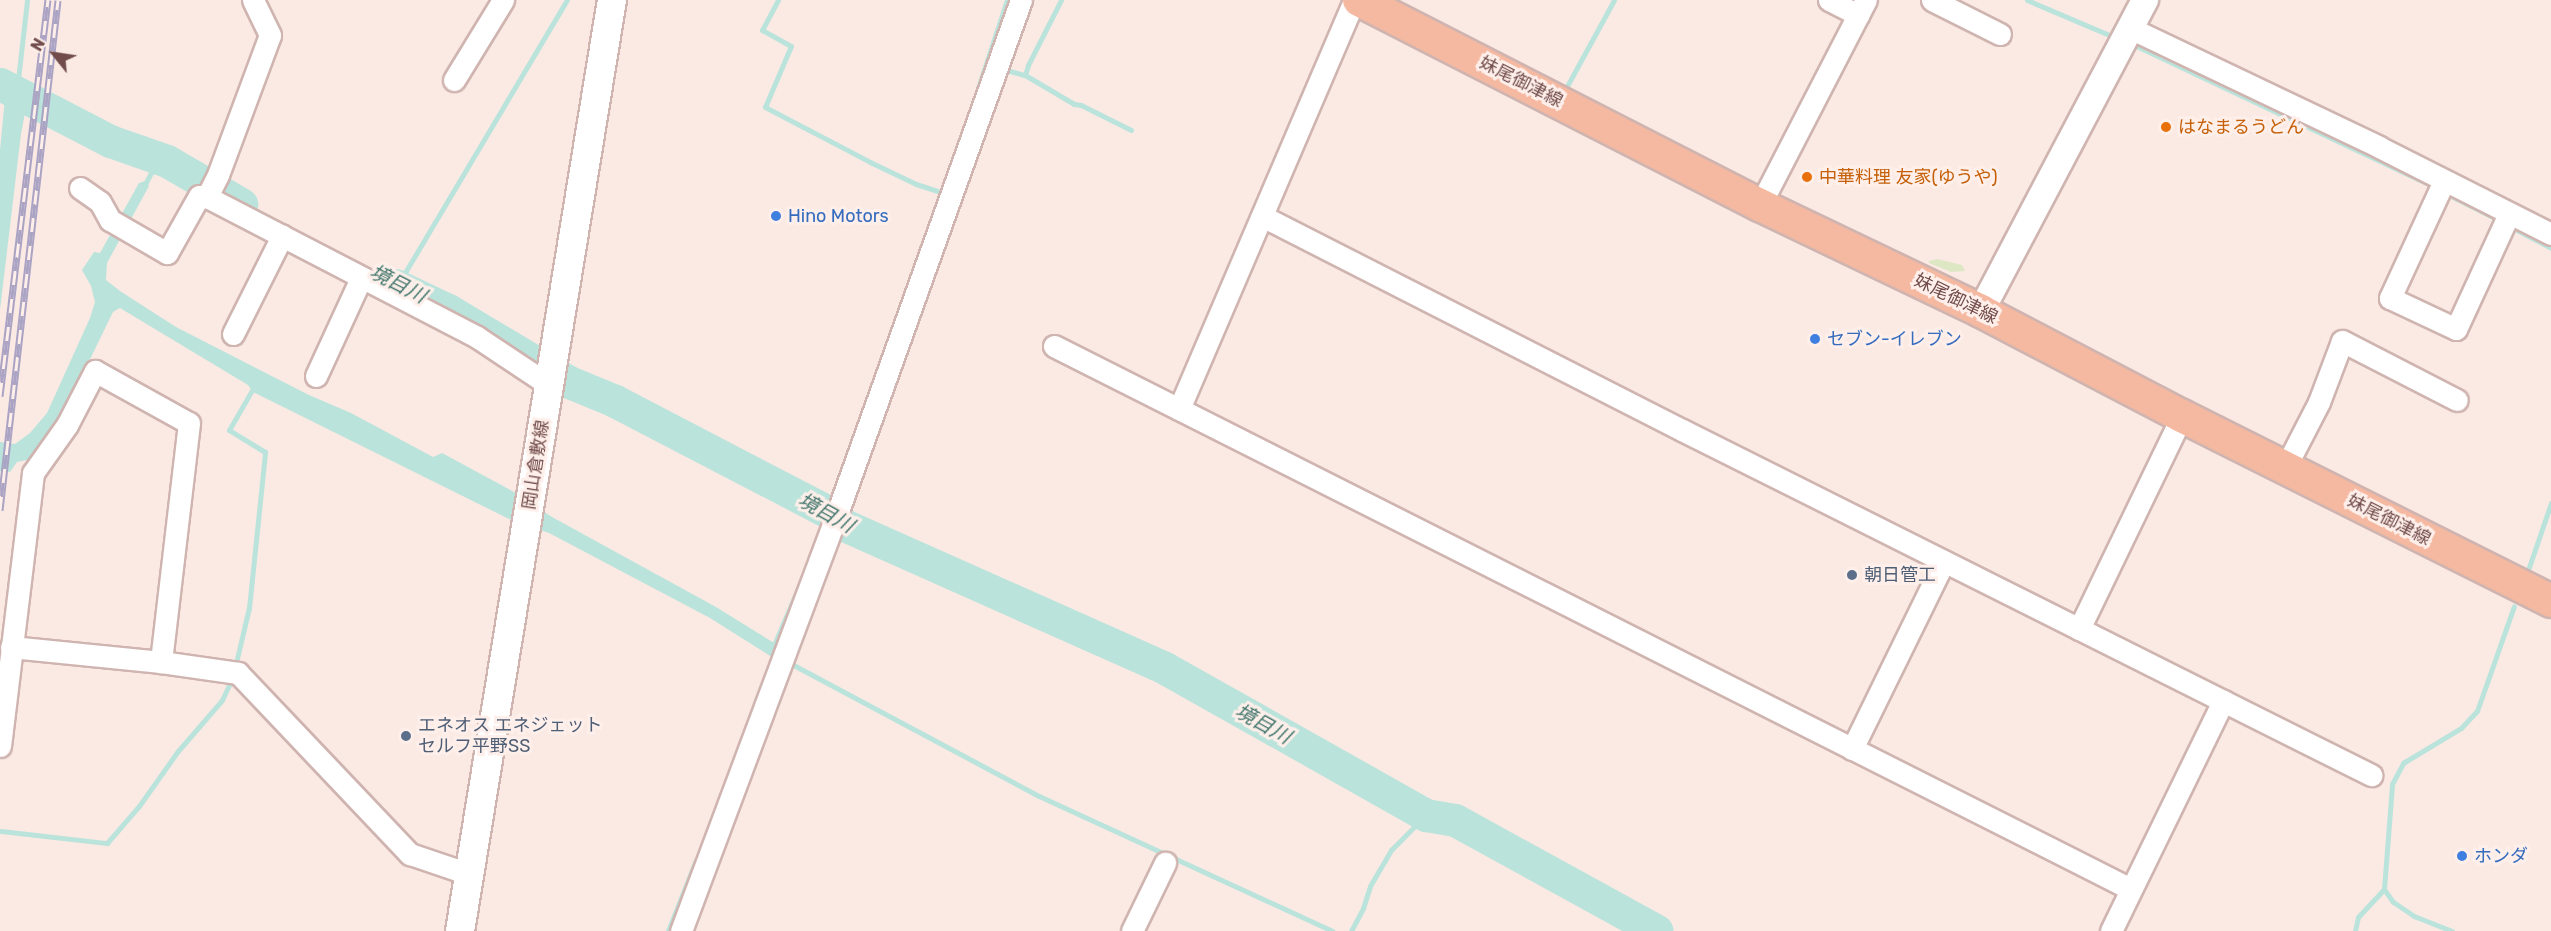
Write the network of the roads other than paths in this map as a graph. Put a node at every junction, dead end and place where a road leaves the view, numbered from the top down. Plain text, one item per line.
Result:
1 (253, 0) edge
2 (503, 0) edge
3 (1021, 0) edge
4 (1354, 0) edge
5 (1359, 0) edge
6 (1829, 0) edge
7 (1932, 0) edge
8 (2145, 0) edge
9 (607, 2) edge
10 (1862, 7) edge
11 (2000, 34) dead end
12 (2126, 37) junction
13 (454, 80) dead end
14 (80, 188) dead end
15 (211, 188) junction
16 (2441, 188) junction
17 (1760, 205) junction
18 (1262, 216) junction
19 (2506, 221) junction
20 (2551, 234) edge
21 (282, 236) junction
22 (361, 278) junction
23 (1982, 311) junction
24 (233, 334) dead end
25 (1054, 346) dead end
26 (316, 375) dead end
27 (549, 385) junction
28 (2457, 400) dead end
29 (1179, 409) junction
30 (2182, 416) junction
31 (2285, 468) junction
32 (1944, 561) junction
33 (2551, 601) edge
34 (2079, 629) junction
35 (11, 647) junction
36 (161, 662) junction
37 (2223, 701) junction
38 (0, 746) edge
39 (1852, 749) junction
40 (2371, 775) dead end
41 (1165, 862) dead end
42 (470, 874) junction
43 (2131, 890) junction
44 (460, 931) edge
45 (681, 931) edge
46 (1132, 931) edge
47 (2110, 931) edge

1 - 15 street
2 - 13 street
3 - 45 street
4 - 18 street
5 - 17 main road, 妹尾御津線
6 - 10 street
7 - 11 street
8 - 12 street
9 - 27 main road, 岡山倉敷線
10 - 17 street
12 - 16 street
12 - 23 street
14 - 15 street
15 - 21 street
16 - 19 street
16 - 19 street
17 - 23 main road, 妹尾御津線
18 - 29 street
18 - 32 street
19 - 20 street
21 - 22 street
21 - 24 street
22 - 26 street
22 - 27 street
23 - 30 main road, 妹尾御津線
25 - 29 street
27 - 42 main road, 岡山倉敷線
28 - 31 street
29 - 39 street
30 - 31 main road, 妹尾御津線
30 - 34 street
31 - 33 main road, 妹尾御津線
32 - 34 street
32 - 39 street
34 - 37 street
35 - 36 street
35 - 36 street
35 - 38 street
36 - 42 street
37 - 40 street
37 - 43 street
39 - 43 street
41 - 46 street
42 - 44 main road, 岡山倉敷線
43 - 47 street

